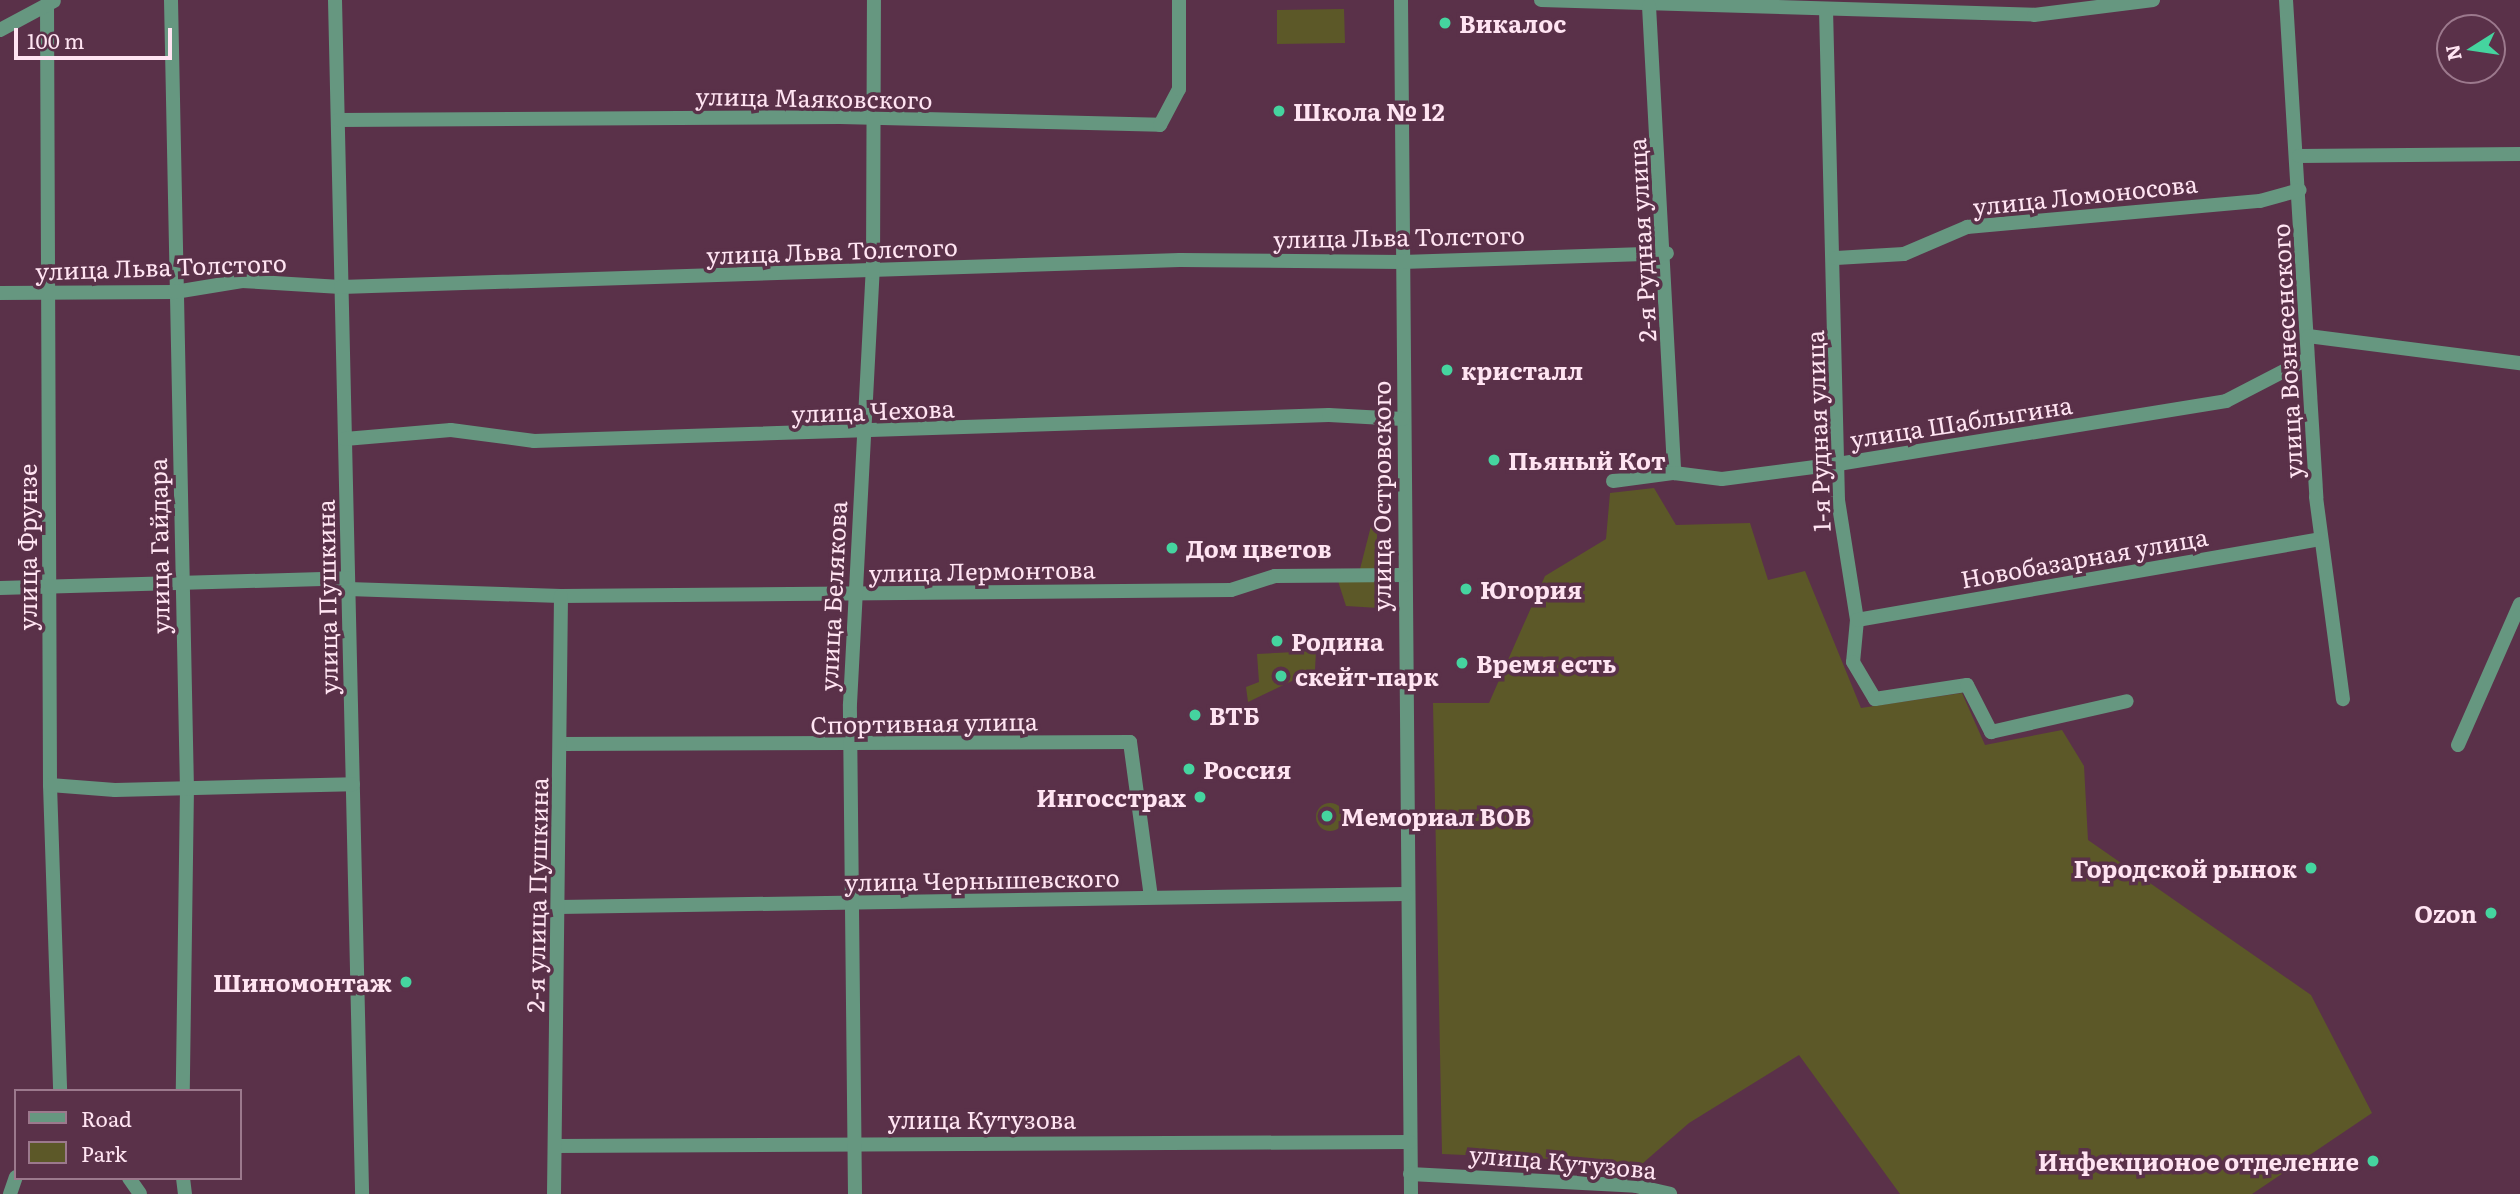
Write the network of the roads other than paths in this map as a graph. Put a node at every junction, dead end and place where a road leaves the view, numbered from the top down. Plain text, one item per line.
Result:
1 (171, 0) edge
2 (335, 0) edge
3 (874, 0) edge
4 (1179, 0) edge
5 (1541, 0) edge
6 (2152, 0) edge
7 (2286, 0) edge
8 (51, 2) edge
9 (1402, 2) edge
10 (1649, 6) junction
11 (1826, 9) junction
12 (0, 30) edge
13 (338, 120) junction
14 (875, 120) junction
15 (2520, 154) edge
16 (2299, 156) junction
17 (2300, 190) junction
18 (1667, 253) junction
19 (1836, 258) junction
20 (1402, 262) junction
21 (873, 272) junction
22 (341, 287) junction
23 (50, 292) junction
24 (175, 292) junction
25 (0, 293) edge
26 (2308, 336) junction
27 (2307, 359) junction
28 (2520, 363) edge
29 (1403, 419) junction
30 (864, 434) junction
31 (345, 439) junction
32 (1838, 464) junction
33 (1674, 472) junction
34 (1613, 481) dead end
35 (2320, 539) junction
36 (1404, 575) junction
37 (182, 581) junction
38 (348, 584) junction
39 (0, 588) edge
40 (50, 588) junction
41 (854, 594) junction
42 (561, 596) junction
43 (2520, 604) edge
44 (1857, 620) junction
45 (2343, 699) dead end
46 (2127, 701) dead end
47 (561, 744) junction
48 (2458, 744) dead end
49 (849, 746) junction
50 (353, 784) junction
51 (50, 785) junction
52 (187, 787) junction
53 (1406, 894) junction
54 (1151, 897) junction
55 (850, 906) junction
56 (559, 907) junction
57 (60, 1089) edge
58 (183, 1089) edge
59 (854, 1142) junction
60 (1410, 1142) junction
61 (555, 1146) junction
62 (1410, 1174) junction
63 (362, 1194) edge
64 (554, 1194) edge
65 (855, 1194) edge
66 (1410, 1194) edge
67 (1670, 1194) edge

1 - 24 street, улица Гайдара
2 - 13 street, улица Пушкина
3 - 14 street, улица Белякова
4 - 14 street, улица Маяковского
5 - 10 street
6 - 11 street
7 - 16 street, улица Вознесенского
8 - 12 street
8 - 23 street, улица Фрунзе
9 - 20 street, улица Островского
10 - 11 street
10 - 18 street, 2-я Рудная улица
11 - 19 street, 1-я Рудная улица
13 - 14 street, улица Маяковского
13 - 22 street, улица Пушкина
14 - 21 street, улица Белякова
15 - 16 street
16 - 17 street, улица Вознесенского
17 - 19 street, улица Ломоносова
17 - 26 street, улица Вознесенского
18 - 20 street, улица Льва Толстого
18 - 33 street, 2-я Рудная улица
19 - 32 street, 1-я Рудная улица
20 - 21 street, улица Льва Толстого
20 - 29 street, улица Островского
21 - 22 street, улица Льва Толстого
21 - 30 street, улица Белякова
22 - 24 street, улица Льва Толстого
22 - 31 street, улица Пушкина
23 - 24 street, улица Льва Толстого
23 - 25 street, улица Льва Толстого
23 - 40 street, улица Фрунзе
24 - 37 street, улица Гайдара
26 - 27 street, улица Вознесенского
26 - 28 street
27 - 32 street, улица Шаблыгина
27 - 35 street, улица Вознесенского
29 - 30 street, улица Чехова
29 - 36 street, улица Островского
30 - 31 street, улица Чехова
30 - 41 street, улица Белякова
31 - 38 street, улица Пушкина
32 - 33 street, улица Шаблыгина
32 - 44 street, 1-я Рудная улица
33 - 34 street, улица Шаблыгина
35 - 44 street, Новобазарная улица
35 - 45 street, улица Вознесенского
36 - 41 street, улица Лермонтова
36 - 53 street, улица Островского
37 - 38 street, улица Лермонтова
37 - 40 street, улица Лермонтова
37 - 52 street, улица Гайдара
38 - 42 street, улица Лермонтова
38 - 50 street, улица Пушкина
39 - 40 street, улица Лермонтова
40 - 51 street, улица Фрунзе
41 - 42 street, улица Лермонтова
41 - 49 street, улица Белякова
42 - 47 street, 2-я улица Пушкина
43 - 48 street
44 - 46 street, 1-я Рудная улица
47 - 49 street, Спортивная улица
47 - 56 street, 2-я улица Пушкина
49 - 54 street, Спортивная улица
49 - 55 street, улица Белякова
50 - 52 street
50 - 63 street, улица Пушкина
51 - 52 street
51 - 57 street, улица Фрунзе
52 - 58 street, улица Гайдара
53 - 54 street, улица Чернышевского
53 - 60 street, улица Островского
54 - 55 street, улица Чернышевского
55 - 56 street, улица Чернышевского
55 - 59 street, улица Белякова
56 - 61 street, 2-я улица Пушкина
59 - 60 street, улица Кутузова
59 - 61 street, улица Кутузова
59 - 65 street, улица Белякова
60 - 62 street, улица Островского
61 - 64 street, 2-я улица Пушкина
62 - 66 street, улица Островского
62 - 67 street, улица Кутузова

